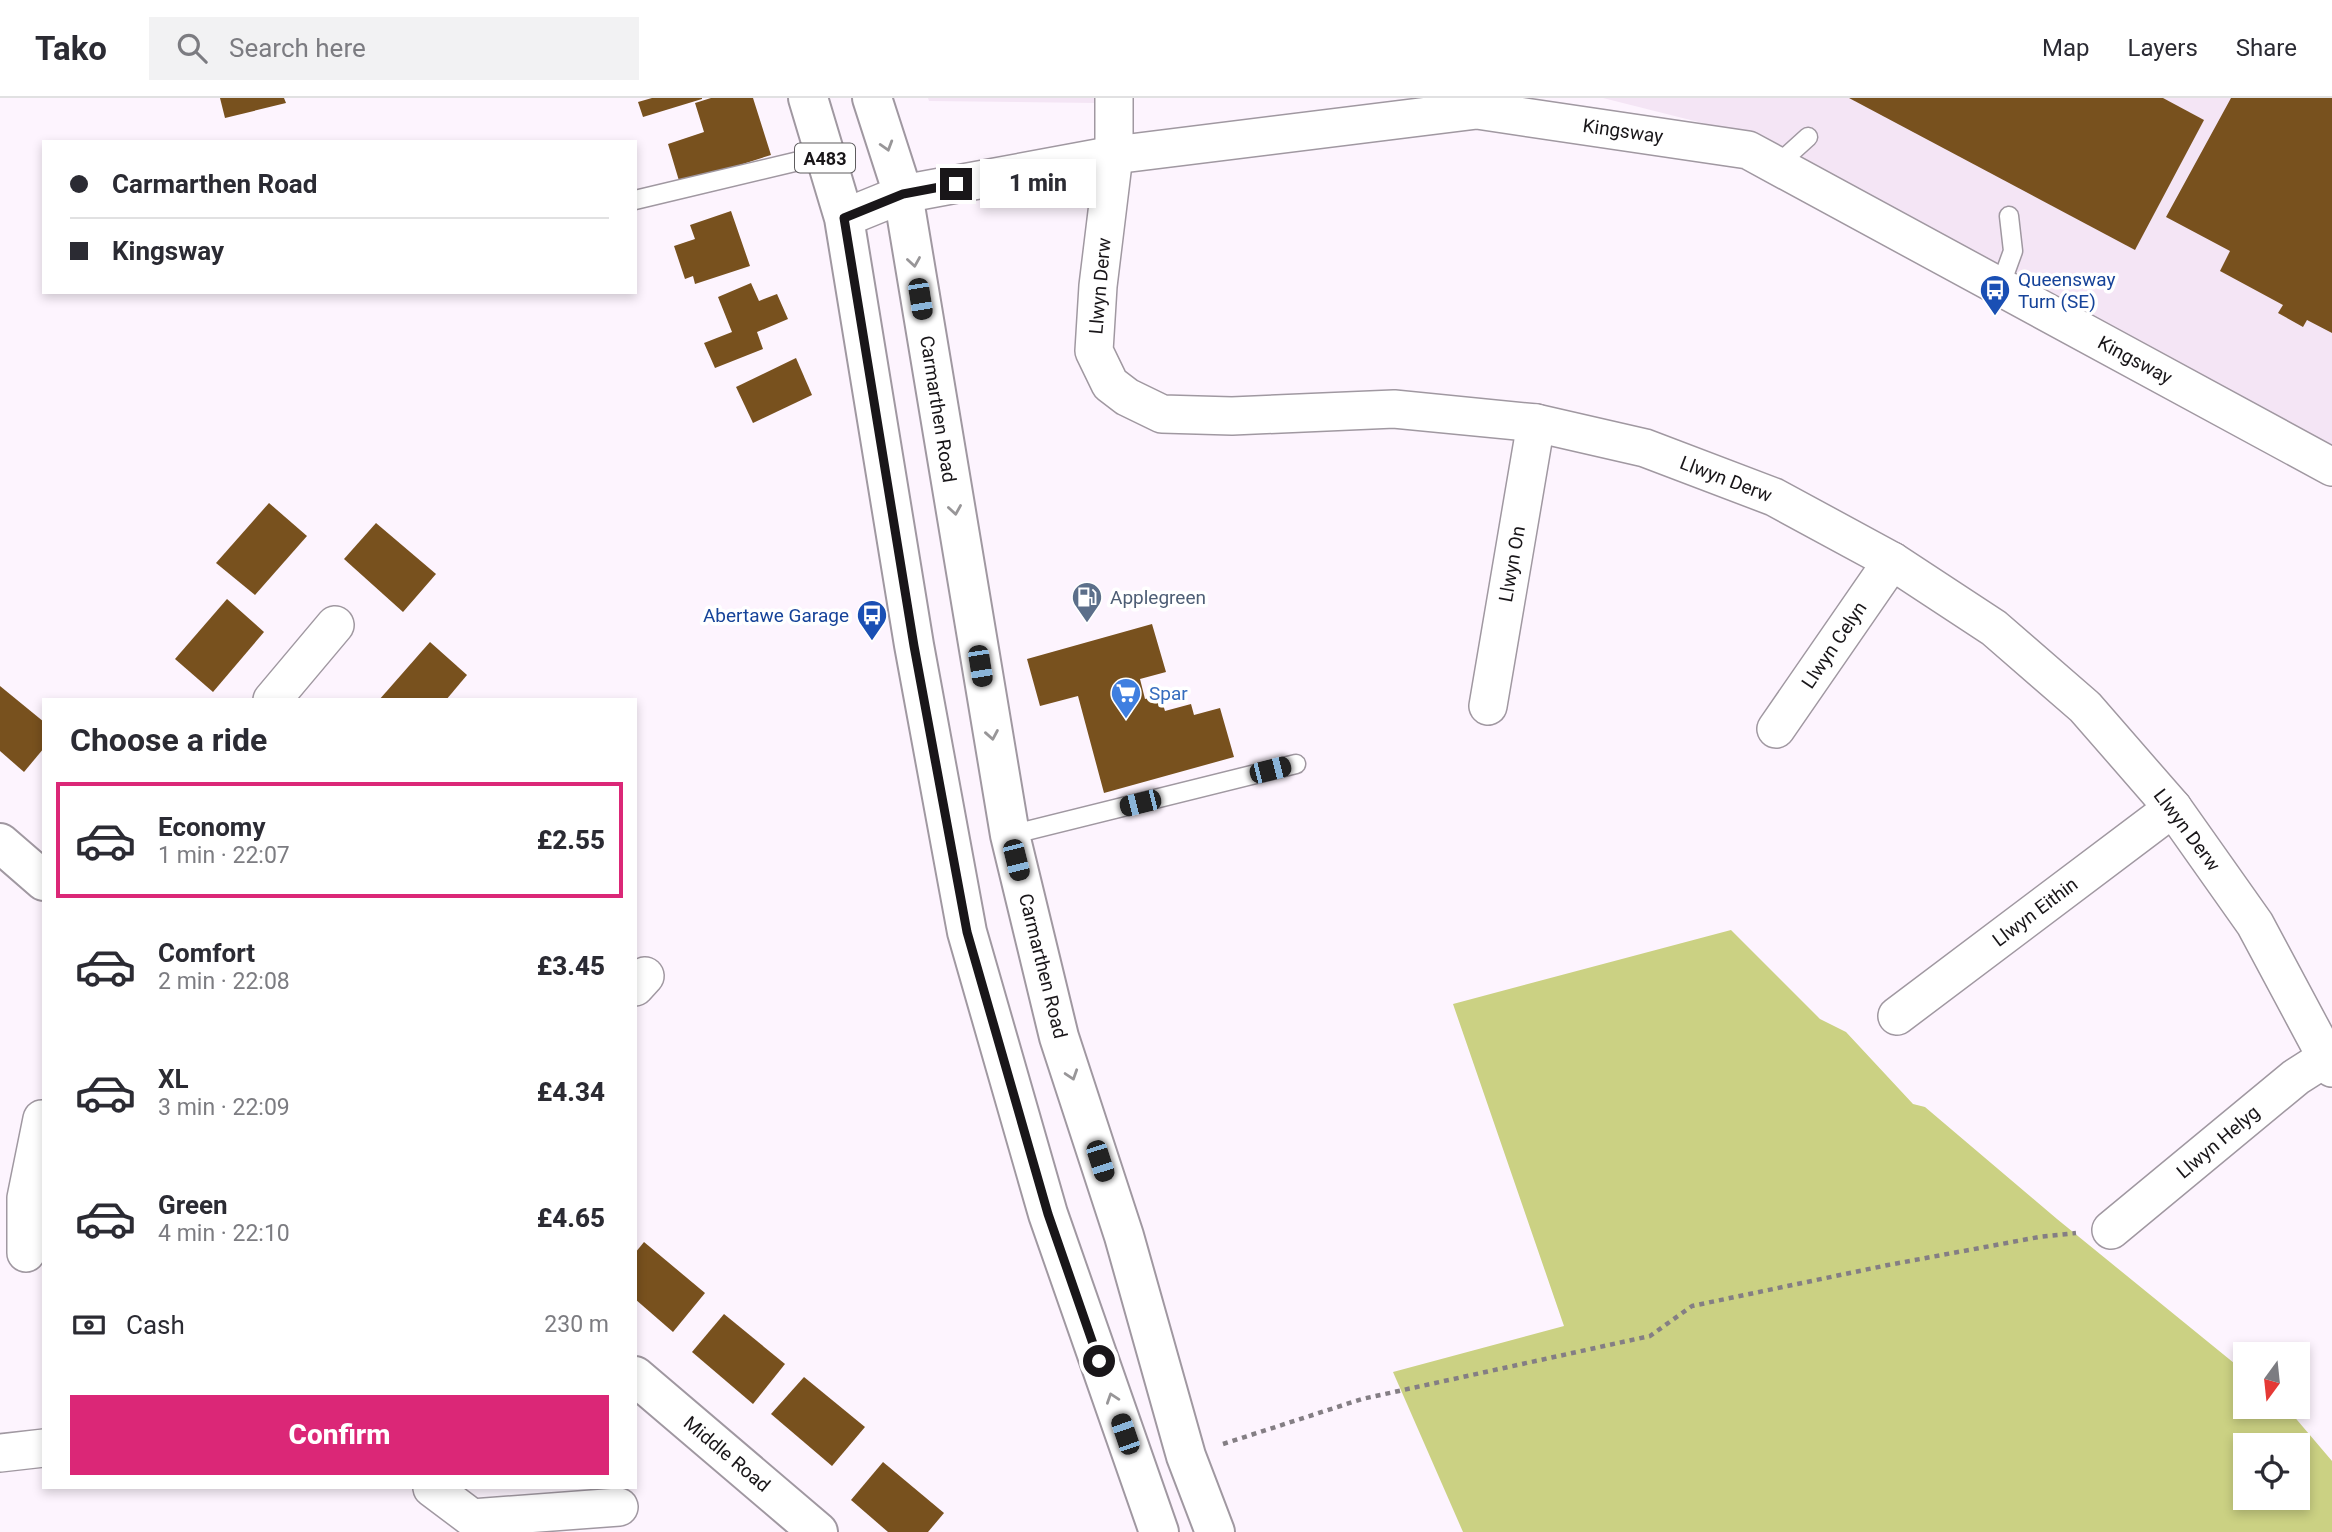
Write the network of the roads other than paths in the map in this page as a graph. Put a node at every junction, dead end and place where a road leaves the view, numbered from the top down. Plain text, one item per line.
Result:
1 (808, 98) edge
2 (872, 98) edge
3 (1114, 98) edge
4 (1503, 106) edge
5 (1808, 137) dead end
6 (824, 155) junction
7 (1114, 155) junction
8 (1776, 165) junction
9 (903, 194) junction
10 (637, 200) edge
11 (2009, 216) dead end
12 (844, 218) junction
13 (2000, 287) junction
14 (1536, 423) junction
15 (2332, 467) edge
16 (1892, 561) junction
17 (335, 625) dead end
18 (274, 698) edge
19 (1488, 706) dead end
20 (1776, 729) dead end
21 (1296, 764) dead end
22 (2173, 808) junction
23 (1010, 835) junction
24 (0, 844) edge
25 (42, 879) edge
26 (1897, 1016) dead end
27 (2330, 1059) edge
28 (42, 1119) dead end
29 (2111, 1230) road end
30 (23, 1255) edge
31 (637, 1378) edge
32 (42, 1448) edge
33 (0, 1453) edge
34 (433, 1489) edge
35 (619, 1507) dead end
36 (468, 1525) edge
37 (818, 1532) edge
38 (1159, 1532) edge
39 (1215, 1532) edge

1 - 6 main road, A483
2 -> 9 main road, Carmarthen Road
3 - 7 street, Llwyn Derw
4 - 7 street, Kingsway
4 - 8 street, Kingsway
5 - 8 lane
6 - 10 lane
6 - 12 main road, A483
7 - 9 street, Kingsway
7 - 14 street, Llwyn Derw
8 - 13 street, Kingsway
9 - 12 street, Kingsway
9 -> 23 main road, Carmarthen Road
11 - 13 lane
38 -> 12 main road, A483
13 - 15 street, Kingsway
14 - 16 street, Llwyn Derw
14 - 19 street, Llwyn On
16 - 20 street, Llwyn Celyn
16 - 22 street, Llwyn Derw
17 - 18 street
21 - 23 lane
22 - 26 street, Llwyn Eithin
22 - 27 street, Llwyn Derw
23 -> 39 main road, Carmarthen Road
24 - 25 main road
27 - 29 street, Llwyn Helyg
28 - 30 street
31 - 37 main road, Middle Road
32 - 33 street
34 - 36 street
35 - 36 street

